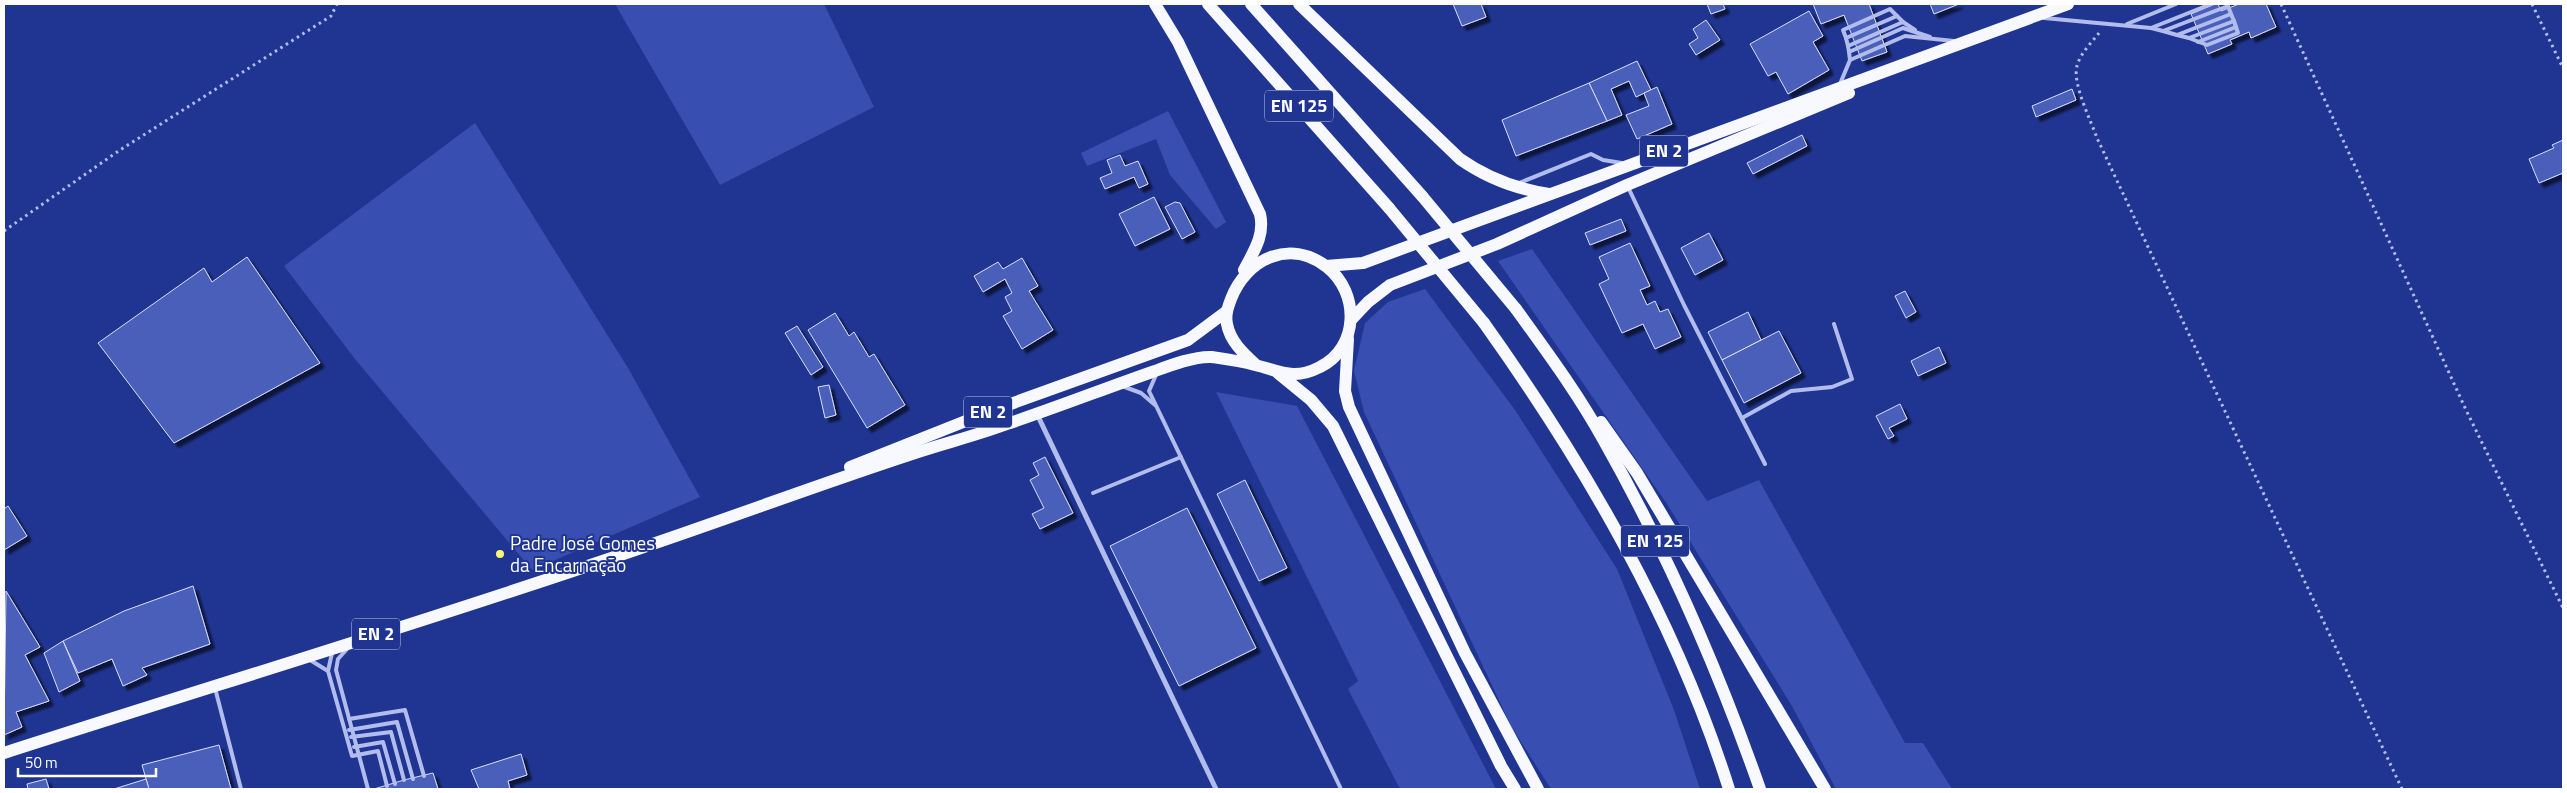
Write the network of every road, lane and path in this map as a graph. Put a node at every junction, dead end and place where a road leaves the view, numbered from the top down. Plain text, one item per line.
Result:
1 (337, 4) edge
2 (1155, 4) edge
3 (1208, 4) edge
4 (1251, 4) edge
5 (1299, 4) edge
6 (2068, 4) edge
7 (2176, 4) edge
8 (2210, 4) edge
9 (2281, 4) edge
10 (2532, 4) edge
11 (2228, 5) edge
12 (2231, 14) junction
13 (1897, 16) junction
14 (2032, 17) junction
15 (2234, 21) junction
16 (1903, 22) junction
17 (2107, 23) junction
18 (2125, 25) junction
19 (2151, 28) junction
20 (2001, 29) junction
21 (2164, 31) junction
22 (1919, 33) junction
23 (2177, 35) junction
24 (1846, 38) junction
25 (2188, 38) junction
26 (1934, 39) junction
27 (1967, 42) junction
28 (1848, 46) junction
29 (1849, 52) junction
30 (1850, 60) junction
31 (2563, 68) edge
32 (1837, 89) junction
33 (1627, 164) junction
34 (1627, 185) junction
35 (1512, 186) junction
36 (1551, 194) junction
37 (4, 231) edge
38 (1326, 266) junction
39 (1234, 292) junction
40 (1227, 311) junction
41 (1351, 320) junction
42 (1834, 324) dead end
43 (1348, 336) junction
44 (1256, 365) junction
45 (1160, 369) junction
46 (1278, 373) junction
47 (1117, 385) junction
48 (1572, 387) junction
49 (1156, 406) junction
50 (1036, 414) junction
51 (1742, 418) junction
52 (1181, 457) junction
53 (1765, 464) dead end
54 (1093, 493) dead end
55 (746, 512) junction
56 (2563, 608) edge
57 (355, 641) junction
58 (338, 646) junction
59 (315, 653) junction
60 (302, 657) junction
61 (329, 662) junction
62 (336, 670) junction
63 (328, 672) junction
64 (215, 686) junction
65 (349, 719) junction
66 (342, 720) junction
67 (352, 730) junction
68 (345, 731) junction
69 (354, 737) junction
70 (347, 738) junction
71 (356, 747) junction
72 (350, 748) junction
73 (4, 753) edge
74 (358, 755) junction
75 (424, 776) dead end
76 (413, 779) dead end
77 (404, 780) dead end
78 (395, 784) dead end
79 (387, 786) dead end
80 (241, 789) edge
81 (368, 789) edge
82 (1216, 789) edge
83 (1341, 789) edge
84 (1515, 789) edge
85 (1538, 789) edge
86 (1729, 789) edge
87 (1760, 789) edge
88 (1825, 789) edge
89 (2402, 789) edge

1 - 37 path
2 - 39 main road
3 - 86 main road, EN 125, bridge
4 - 48 main road, EN 125, bridge
5 - 35 main road
6 - 14 main road, EN 2
7 - 18 lane
8 - 19 lane
9 - 56 path
10 - 31 path
11 - 12 lane
11 - 21 lane
12 - 15 lane
12 - 23 lane
13 - 16 lane
13 - 24 lane
13 - 24 lane
14 - 17 lane
14 - 20 main road, EN 2
15 - 25 lane
15 - 25 lane
16 - 22 lane
16 - 28 lane
17 - 18 lane
17 - 89 path
18 - 19 lane
19 - 21 lane
20 - 27 main road, EN 2
20 - 34 main road, EN 2
21 - 23 lane
22 - 26 lane
22 - 29 lane
23 - 25 lane
24 - 28 lane
26 - 27 lane
26 - 30 lane
27 - 32 main road, EN 2
28 - 29 lane
29 - 30 lane
30 - 32 lane
32 - 33 main road, EN 2
33 - 35 lane
33 - 36 main road, EN 2
34 - 41 main road, EN 2
34 - 51 lane
35 - 36 main road
36 - 38 main road, EN 2
38 - 39 main road, EN 2
38 - 41 main road, EN 2
39 - 40 main road, EN 2
40 - 44 main road, EN 2
40 - 55 main road, EN 2
41 - 43 main road, EN 2
42 - 51 lane
43 - 46 main road, EN 2
43 - 85 main road
44 - 45 main road, EN 2
44 - 46 main road, EN 2
45 - 47 main road, EN 2
45 - 49 lane
46 - 84 main road
47 - 49 lane
47 - 50 main road, EN 2
48 - 87 main road, EN 125
48 - 88 main road
49 - 52 lane
50 - 55 main road, EN 2
50 - 82 street
51 - 53 lane
52 - 54 lane
52 - 83 lane
55 - 57 main road, EN 2
57 - 58 main road, EN 2
57 - 62 lane
58 - 59 main road, EN 2
58 - 61 lane
59 - 60 main road, EN 2
59 - 61 lane
60 - 63 lane
60 - 64 main road, EN 2
61 - 62 lane
61 - 63 lane
62 - 65 lane
63 - 66 lane
64 - 73 main road, EN 2
64 - 80 lane
65 - 66 lane
65 - 67 lane
65 - 75 lane
66 - 68 lane
67 - 68 lane
67 - 69 lane
67 - 76 lane
68 - 70 lane
69 - 70 lane
69 - 71 lane
69 - 77 lane
70 - 72 lane
71 - 72 lane
71 - 74 lane
71 - 78 lane
72 - 74 lane
74 - 79 lane
74 - 81 lane

